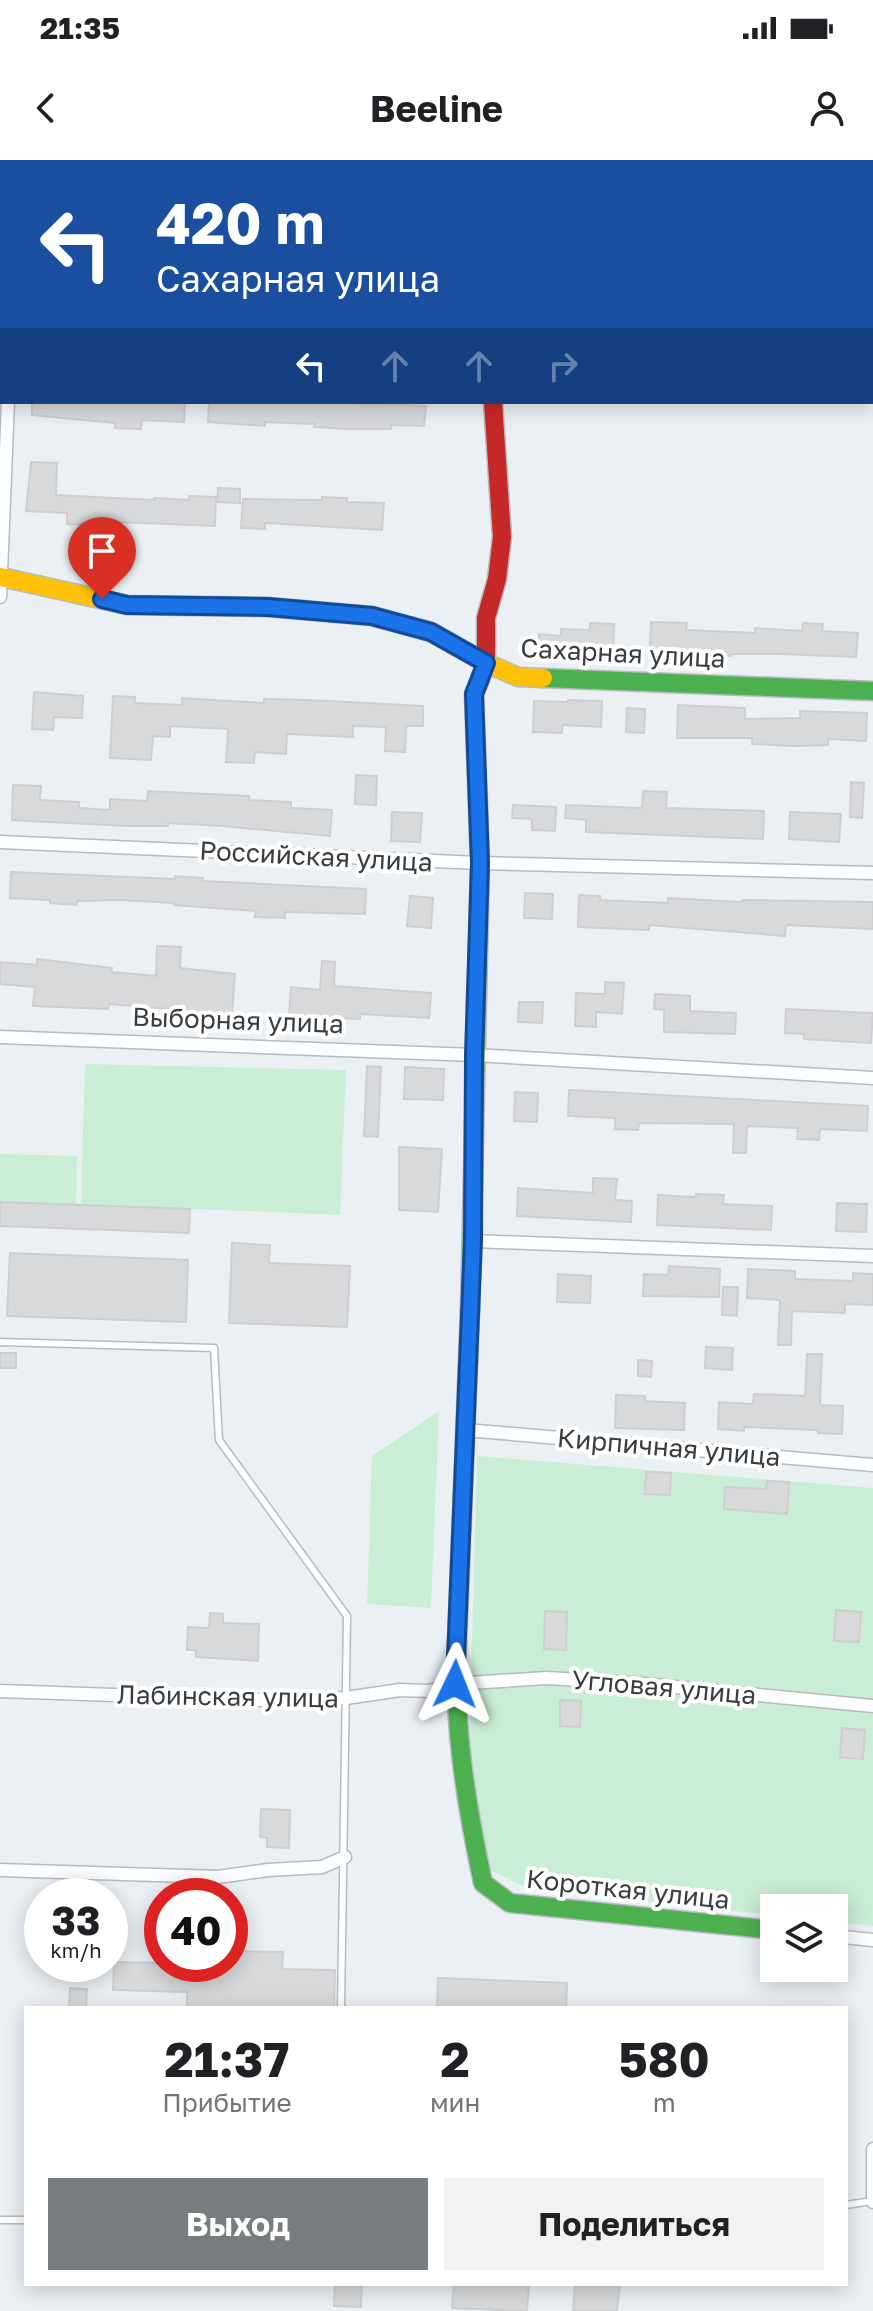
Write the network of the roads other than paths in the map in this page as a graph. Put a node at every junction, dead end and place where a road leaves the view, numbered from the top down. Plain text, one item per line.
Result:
1 (8, 404) edge
2 (493, 404) edge
3 (1, 577) edge
4 (0, 597) edge
5 (486, 663) junction
6 (873, 691) edge
7 (0, 842) edge
8 (480, 863) junction
9 (873, 873) edge
10 (0, 1037) edge
11 (474, 1055) junction
12 (873, 1078) edge
13 (473, 1241) junction
14 (873, 1256) edge
15 (0, 1342) edge
16 (466, 1430) junction
17 (873, 1465) edge
18 (455, 1684) junction
19 (0, 1691) edge
20 (346, 1698) junction
21 (873, 1706) edge
22 (345, 1857) junction
23 (0, 1870) edge
24 (760, 1929) edge
25 (848, 1937) edge
26 (873, 1940) edge
27 (341, 2006) edge
28 (873, 2149) edge
29 (872, 2165) edge
30 (872, 2202) edge
31 (848, 2205) edge
32 (0, 2220) edge
33 (24, 2220) edge

1 - 3 street
2 - 5 street
3 - 4 street
3 - 5 street, Сахарная улица
5 - 6 street, Сахарная улица
5 - 8 street
7 - 8 street, Российская улица
8 - 9 street, Российская улица
8 - 11 street
10 - 11 street, Выборная улица
11 - 12 street, Выборная улица
11 - 13 street
13 - 14 street
13 - 16 street
15 - 20 lane
16 - 17 street, Кирпичная улица
16 - 18 street
18 - 20 street, Лабинская улица
18 - 21 street, Угловая улица
18 - 24 street, Короткая улица
19 - 20 street, Лабинская улица
20 - 22 lane
22 - 23 street
22 - 27 lane
25 - 26 street
28 - 29 street
29 - 30 street
30 - 31 lane
32 - 33 lane

